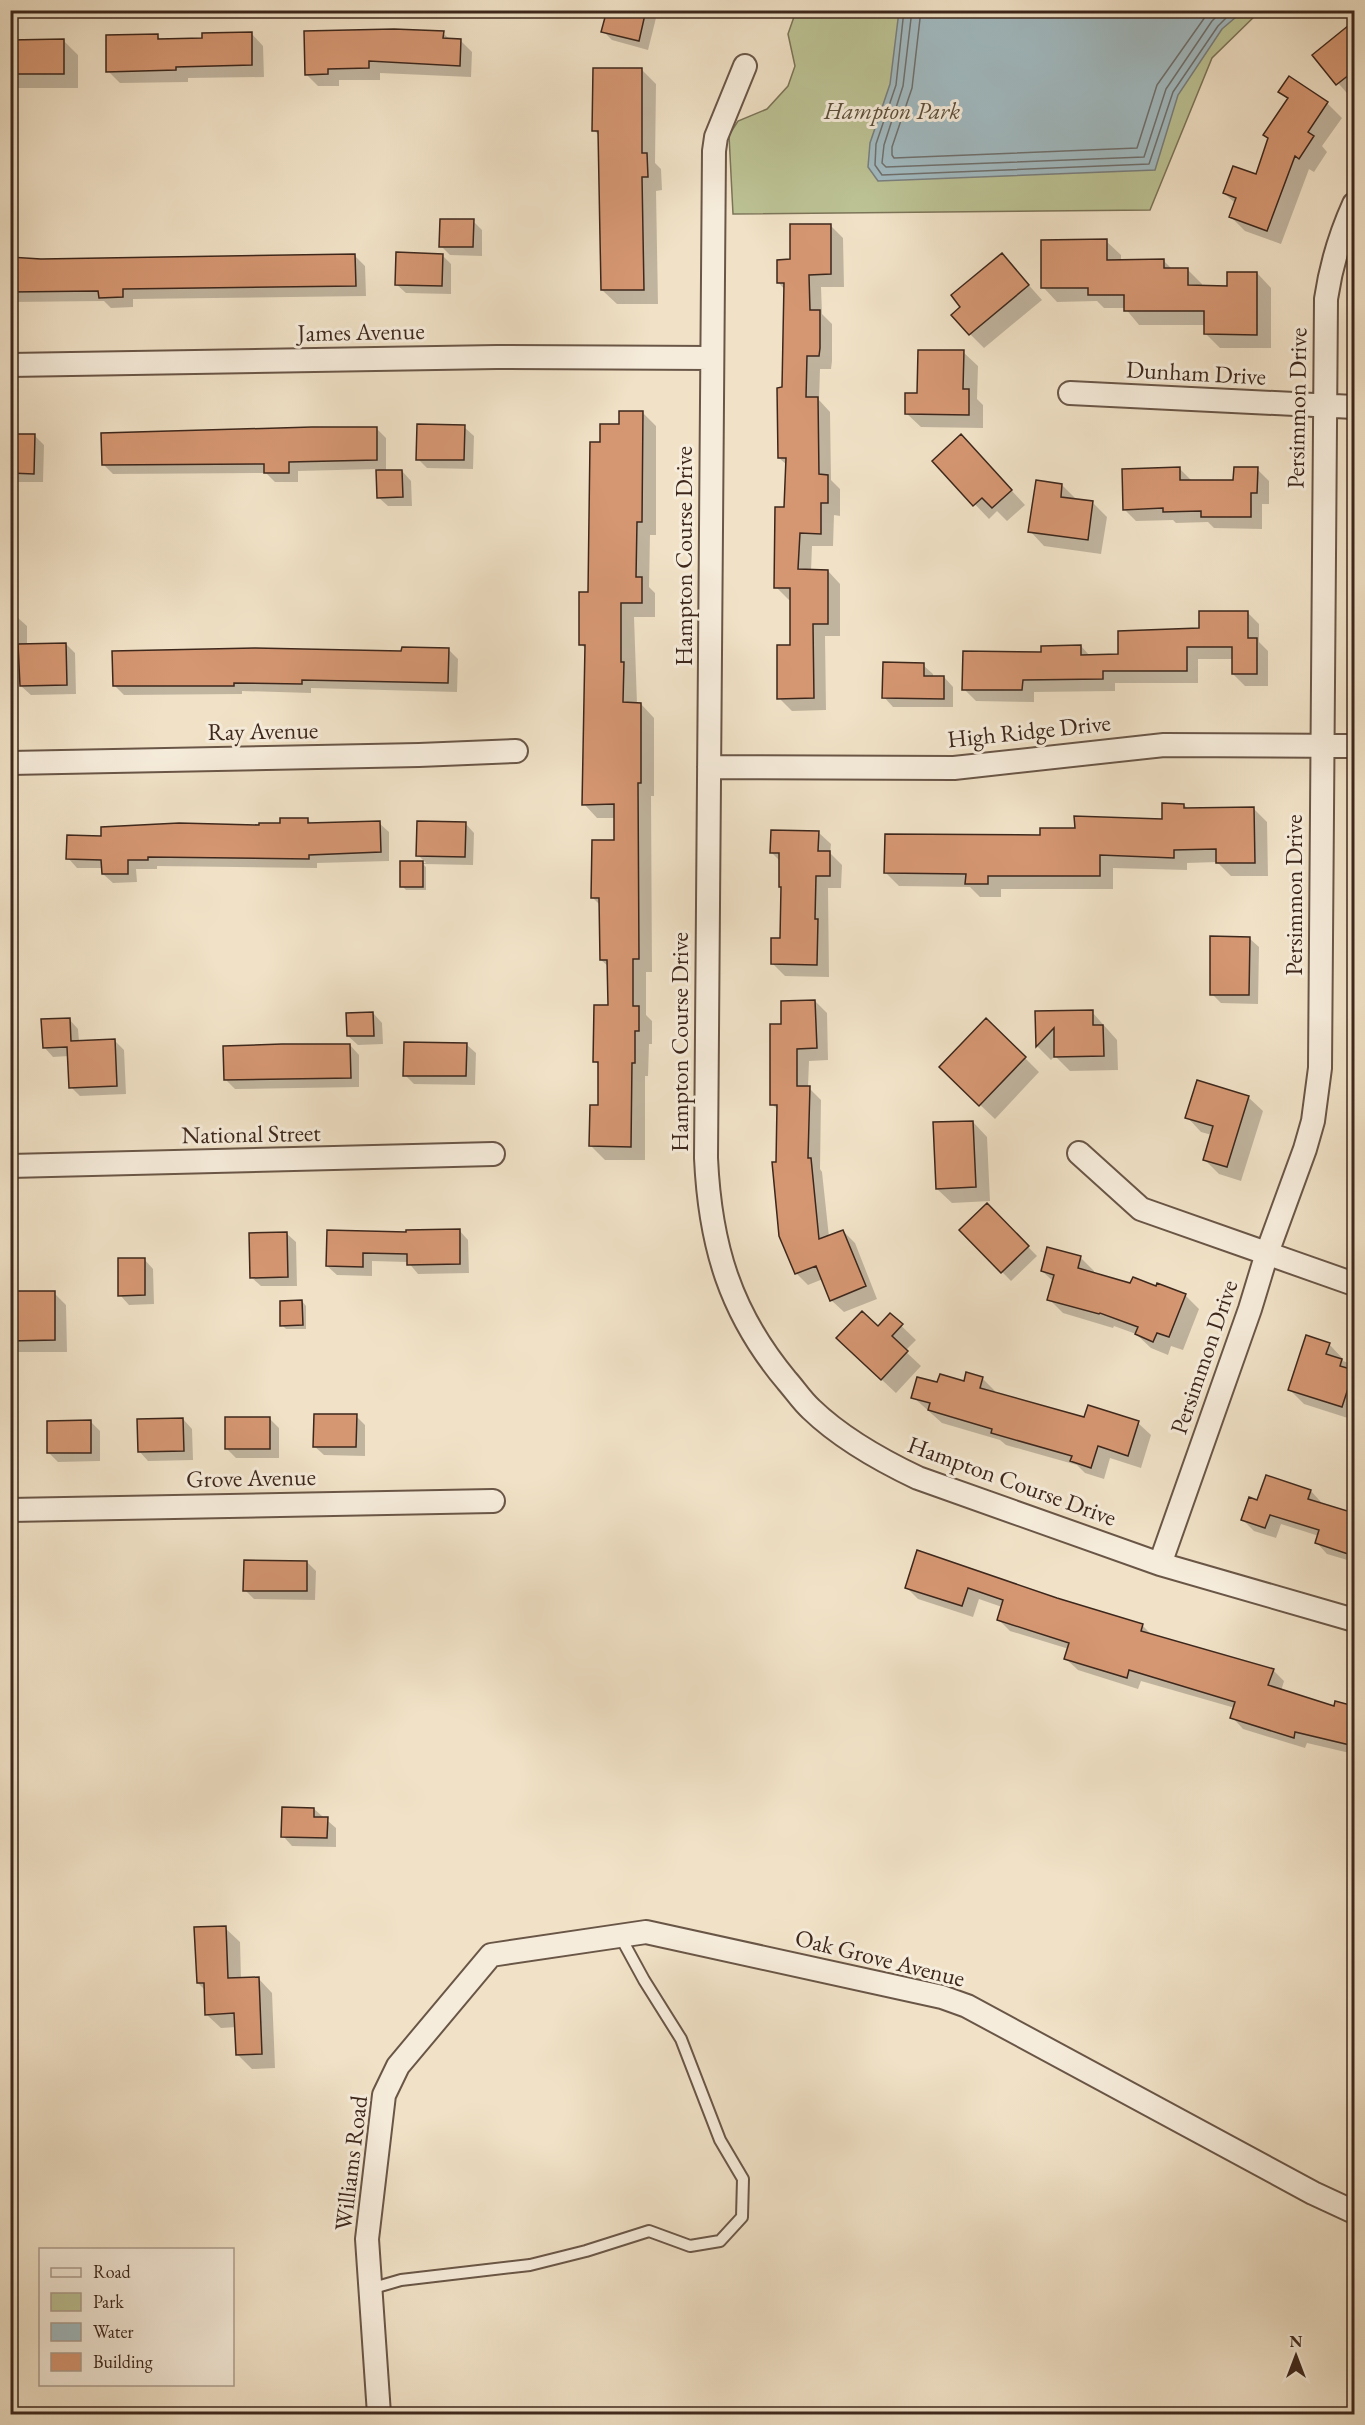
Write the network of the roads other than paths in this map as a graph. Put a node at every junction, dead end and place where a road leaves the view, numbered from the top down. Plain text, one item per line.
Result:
1 (745, 66) dead end
2 (1354, 204) edge
3 (712, 358) junction
4 (10, 365) edge
5 (1070, 393) dead end
6 (1324, 407) junction
7 (1354, 407) edge
8 (1321, 745) junction
9 (1354, 746) edge
10 (516, 751) dead end
11 (10, 763) edge
12 (709, 766) junction
13 (1079, 1153) dead end
14 (493, 1154) dead end
15 (10, 1166) edge
16 (1267, 1253) junction
17 (1354, 1284) edge
18 (493, 1501) dead end
19 (10, 1510) edge
20 (1160, 1564) junction
21 (1354, 1620) edge
22 (621, 1936) junction
23 (491, 1955) joint
24 (1354, 2212) edge
25 (370, 2289) junction
26 (379, 2415) edge

1 - 3 street, Hampton Course Drive
2 - 6 street, Persimmon Drive
3 - 4 street, James Avenue
3 - 12 street, Hampton Course Drive
5 - 6 street, Dunham Drive
6 - 7 street, Dunham Drive
6 - 8 street, Persimmon Drive
8 - 9 street, High Ridge Drive
8 - 12 street, High Ridge Drive
8 - 16 street, Persimmon Drive
10 - 11 street, Ray Avenue
12 - 20 street, Hampton Course Drive
13 - 16 street
14 - 15 street, National Street
16 - 17 street
16 - 20 street, Persimmon Drive
18 - 19 street, Grove Avenue
20 - 21 street, Hampton Course Drive
22 - 23 street, Oak Grove Avenue
22 - 24 street, Oak Grove Avenue
22 - 25 lane
23 - 25 street, Williams Road
25 - 26 street, Williams Road

